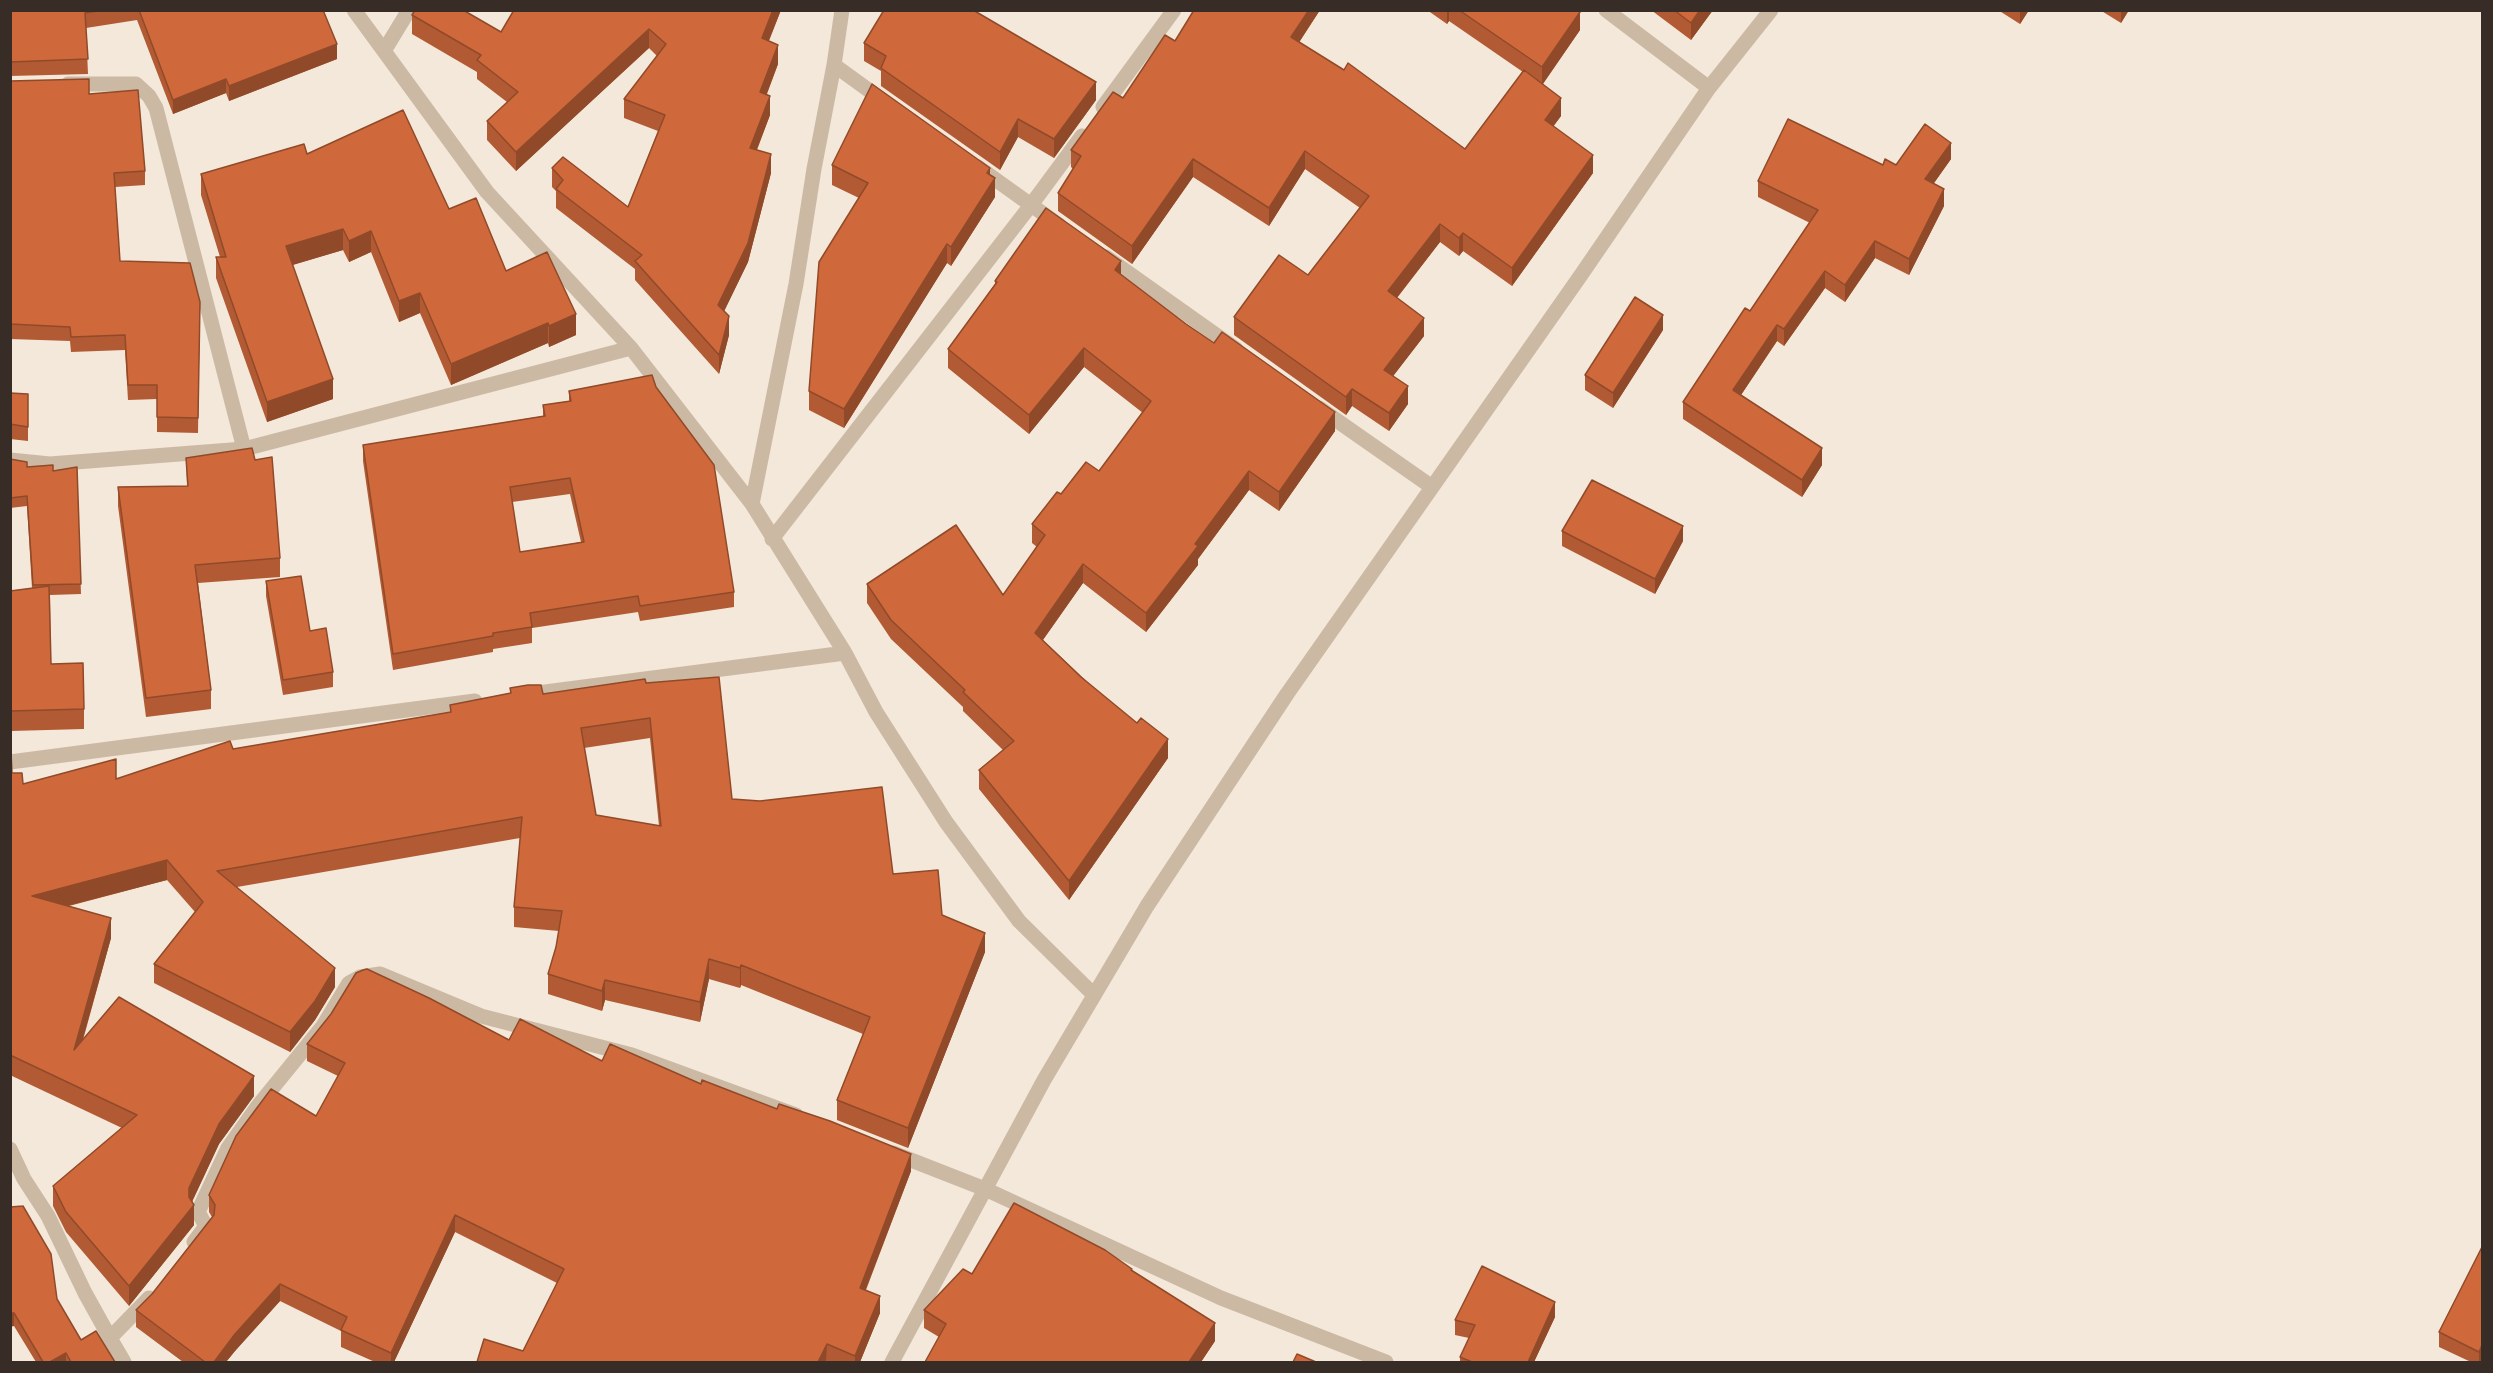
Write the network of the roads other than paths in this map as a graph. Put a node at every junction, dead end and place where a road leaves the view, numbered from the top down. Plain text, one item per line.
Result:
1 (354, 10) edge
2 (409, 10) edge
3 (842, 10) edge
4 (1174, 10) edge
5 (1606, 10) edge
6 (1771, 10) edge
7 (384, 51) junction
8 (834, 65) junction
9 (58, 84) edge
10 (1709, 88) junction
11 (900, 112) edge
12 (966, 158) edge
13 (1031, 205) junction
14 (1071, 233) edge
15 (1090, 246) edge
16 (631, 348) junction
17 (1246, 356) edge
18 (1305, 398) edge
19 (244, 449) junction
20 (10, 460) edge
21 (1432, 487) junction
22 (752, 504) junction
23 (772, 539) junction
24 (844, 653) junction
25 (512, 697) edge
26 (489, 700) edge
27 (10, 762) edge
28 (1094, 995) junction
29 (807, 1119) edge
30 (874, 1145) edge
31 (10, 1149) edge
32 (985, 1189) junction
33 (184, 1254) edge
34 (157, 1288) edge
35 (110, 1338) junction
36 (124, 1362) edge
37 (892, 1362) edge
38 (1386, 1362) edge

1 - 7 street
2 - 7 street
3 - 8 street
4 - 13 street
5 - 10 street
6 - 10 street
7 - 16 street
8 - 11 street
8 - 22 street
9 - 19 street
10 - 21 street
12 - 13 street
13 - 14 street
13 - 23 street
15 - 17 street
16 - 19 street
16 - 22 street
18 - 21 street
19 - 20 street
21 - 28 street
22 - 23 street
23 - 24 street
24 - 25 street
24 - 28 street
26 - 27 street
28 - 32 street
29 - 33 street
30 - 32 street
31 - 35 street
32 - 37 street
32 - 38 street
34 - 35 street
35 - 36 street

